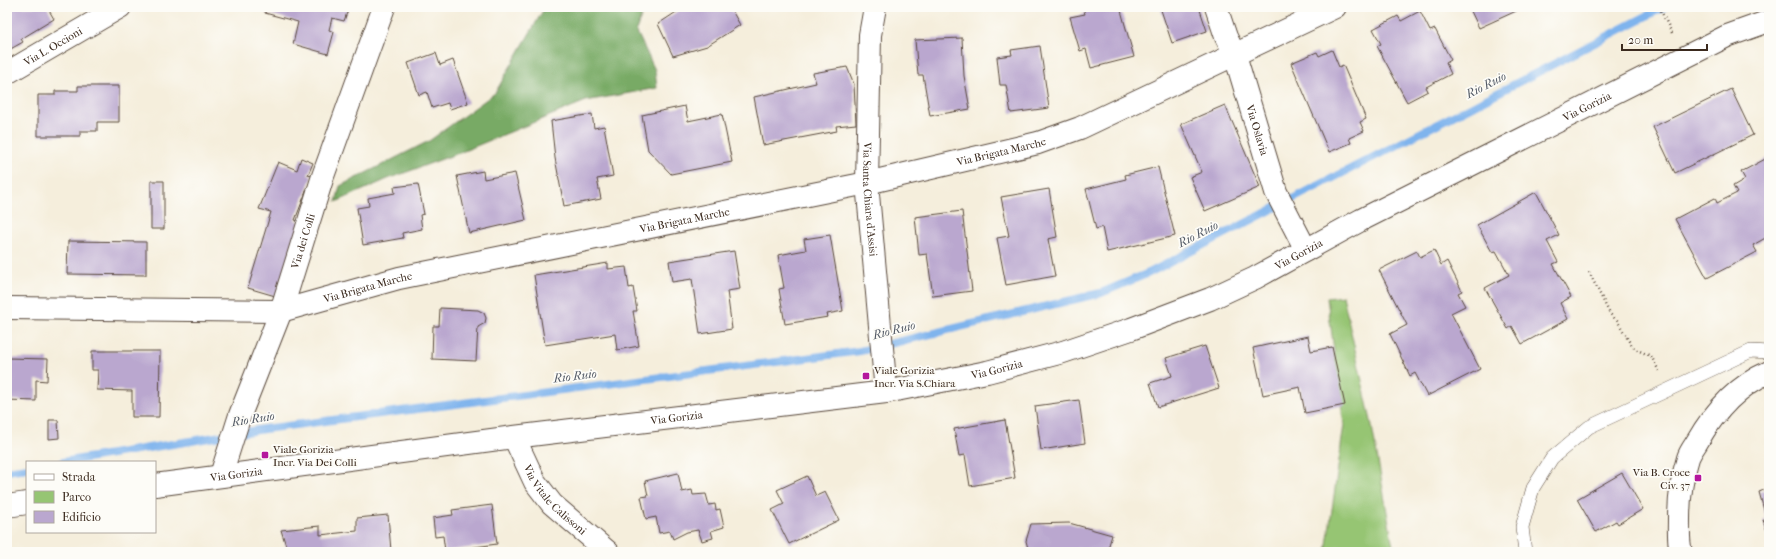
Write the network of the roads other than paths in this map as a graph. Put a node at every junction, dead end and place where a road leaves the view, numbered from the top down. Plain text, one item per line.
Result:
1 (120, 7) edge
2 (384, 7) edge
3 (874, 7) edge
4 (1216, 7) edge
5 (1335, 7) edge
6 (1769, 21) edge
7 (1235, 54) junction
8 (7, 73) edge
9 (867, 183) junction
10 (1301, 242) junction
11 (7, 308) edge
12 (281, 311) junction
13 (1769, 352) edge
14 (1769, 372) edge
15 (886, 392) junction
16 (514, 437) junction
17 (223, 470) junction
18 (156, 485) edge
19 (26, 503) edge
20 (7, 506) edge
21 (608, 552) edge
22 (1525, 552) edge
23 (1681, 552) edge

1 - 8 street, Via L. Occioni
2 - 12 street, Via dei Colli
3 - 9 street, Via Santa Chiara d'Assisi
4 - 7 street, Via Oslavia
5 - 7 street, Via Brigata Marche
6 - 10 street, Via Gorizia
7 - 9 street, Via Brigata Marche
7 - 10 street, Via Oslavia
9 - 12 street, Via Brigata Marche
9 - 15 street, Via Santa Chiara d'Assisi
10 - 15 street, Via Gorizia
11 - 12 street, Via Brigata Marche
12 - 17 street, Via dei Colli
13 - 22 lane
14 - 23 street
15 - 16 street, Via Gorizia
16 - 17 street, Via Gorizia
16 - 21 street, Via Vitale Calissoni
17 - 18 street, Via Gorizia
19 - 20 street

